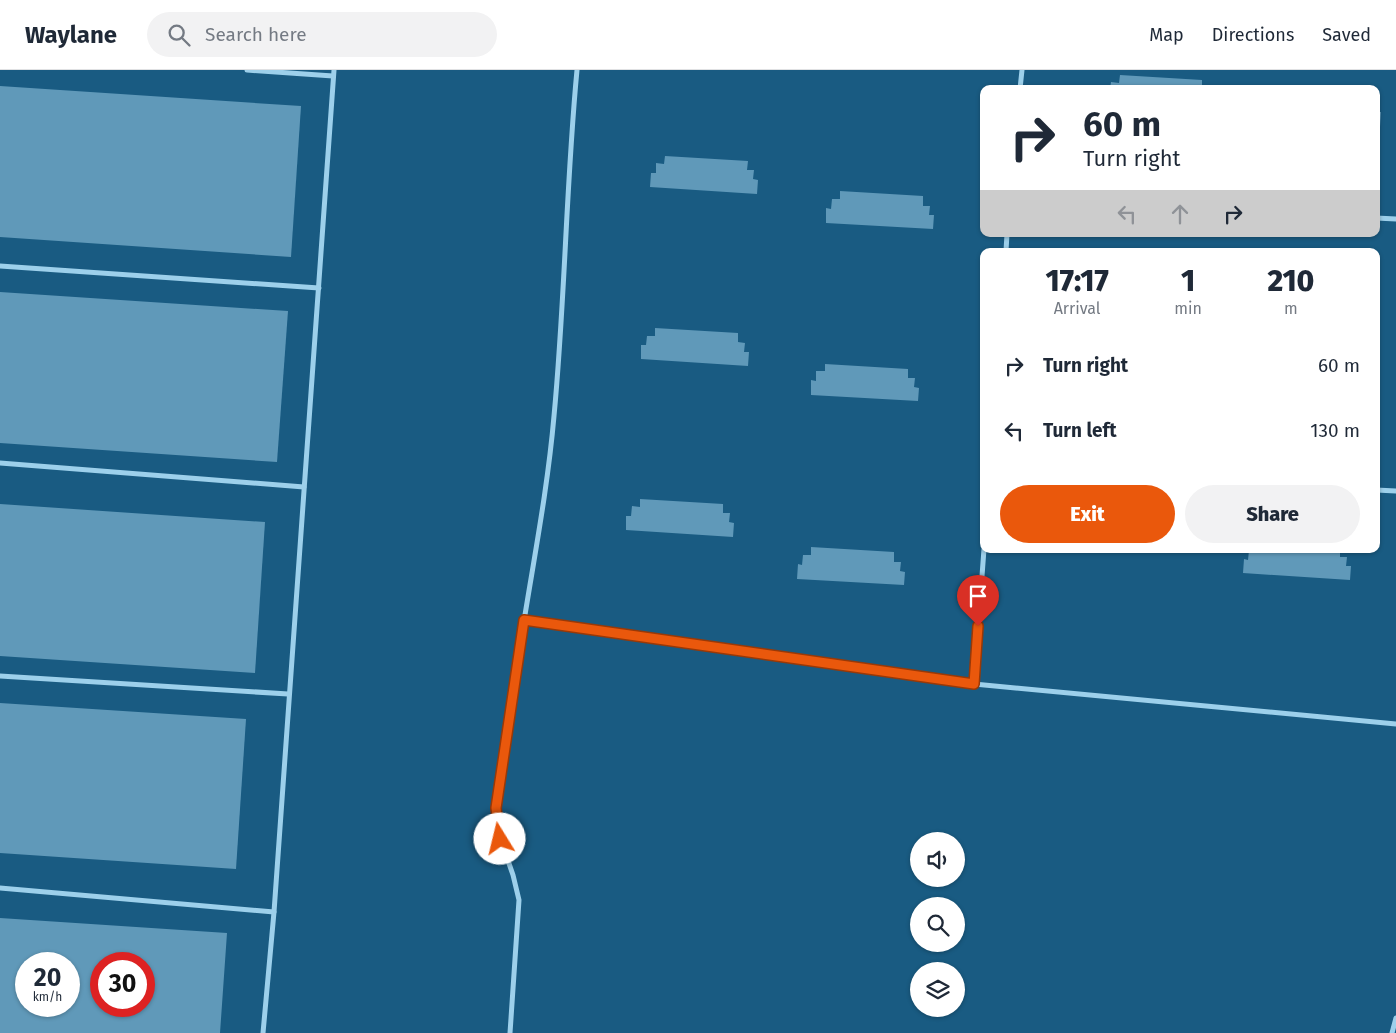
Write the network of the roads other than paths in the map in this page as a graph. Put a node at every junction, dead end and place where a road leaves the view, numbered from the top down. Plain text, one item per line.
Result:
1 (247, 70) edge
2 (577, 70) edge
3 (1022, 70) edge
4 (333, 73) edge
5 (1020, 85) edge
6 (1380, 218) edge
7 (1396, 220) edge
8 (0, 266) edge
9 (319, 288) junction
10 (0, 463) edge
11 (304, 487) junction
12 (1380, 490) edge
13 (1396, 491) edge
14 (984, 553) edge
15 (524, 620) junction
16 (0, 676) edge
17 (974, 684) junction
18 (288, 694) junction
19 (1396, 724) edge
20 (0, 888) edge
21 (274, 912) junction
22 (1396, 1018) edge
23 (263, 1033) edge
24 (510, 1033) edge
25 (1392, 1033) edge

1 - 4 street
2 - 15 street
3 - 5 street
4 - 9 street
6 - 7 street
8 - 9 street
9 - 11 street
10 - 11 street
11 - 18 street
12 - 13 street
14 - 17 street
15 - 17 street
15 - 24 street
16 - 18 street
17 - 19 street
18 - 21 street
20 - 21 street
21 - 23 street
22 - 25 street

